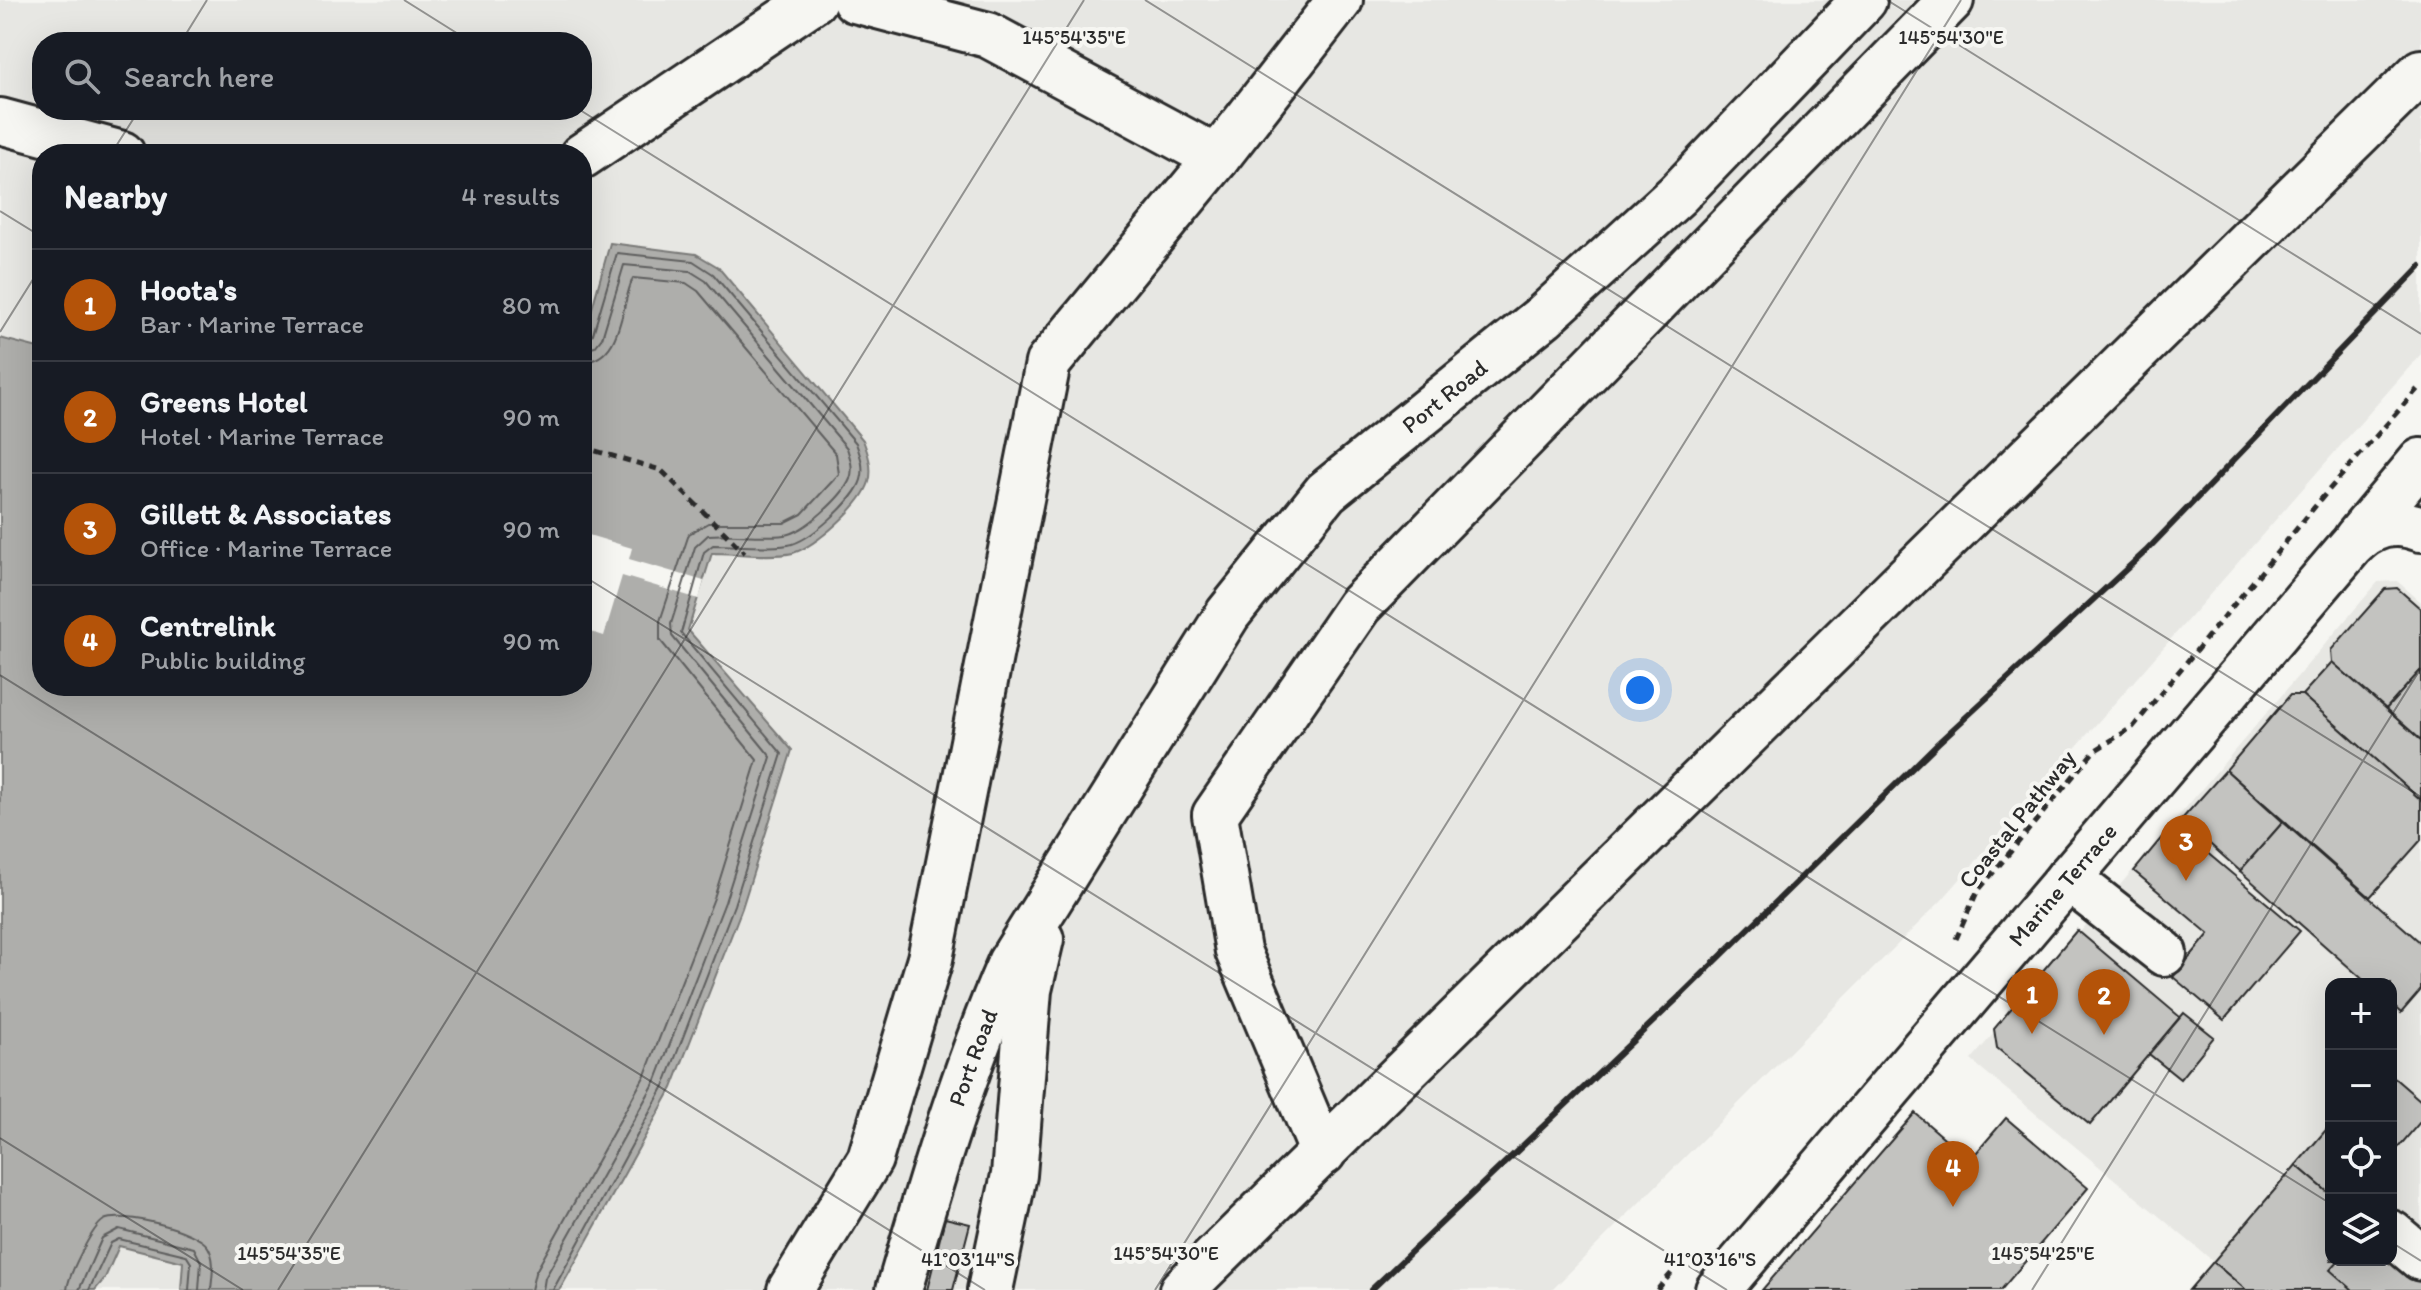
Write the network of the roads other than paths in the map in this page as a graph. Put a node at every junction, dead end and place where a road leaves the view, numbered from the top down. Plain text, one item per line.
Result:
1 (814, 0) edge
2 (855, 0) edge
3 (1340, 0) edge
4 (1864, 0) edge
5 (1951, 0) edge
6 (2421, 72) edge
7 (0, 121) edge
8 (85, 144) edge
9 (592, 149) edge
10 (1217, 158) junction
11 (2421, 461) edge
12 (2419, 523) edge
13 (2350, 547) junction
14 (1083, 842) junction
15 (2068, 878) junction
16 (2164, 953) dead end
17 (1323, 1153) junction
18 (2397, 1238) edge
19 (2421, 1258) edge
20 (790, 1290) edge
21 (899, 1290) edge
22 (990, 1290) edge
23 (1182, 1290) edge
24 (1718, 1290) edge

1 - 9 street
2 - 10 street
3 - 10 street
4 - 14 street, Port Road
5 - 17 street
6 - 17 street
7 - 8 street
10 - 20 street
11 - 13 street
12 - 13 street, Marine Terrace
13 - 15 street, Marine Terrace
14 - 21 street, Port Road
14 - 22 street, Port Road
15 - 16 street
15 - 24 street, Marine Terrace
17 - 23 street
18 - 19 street

